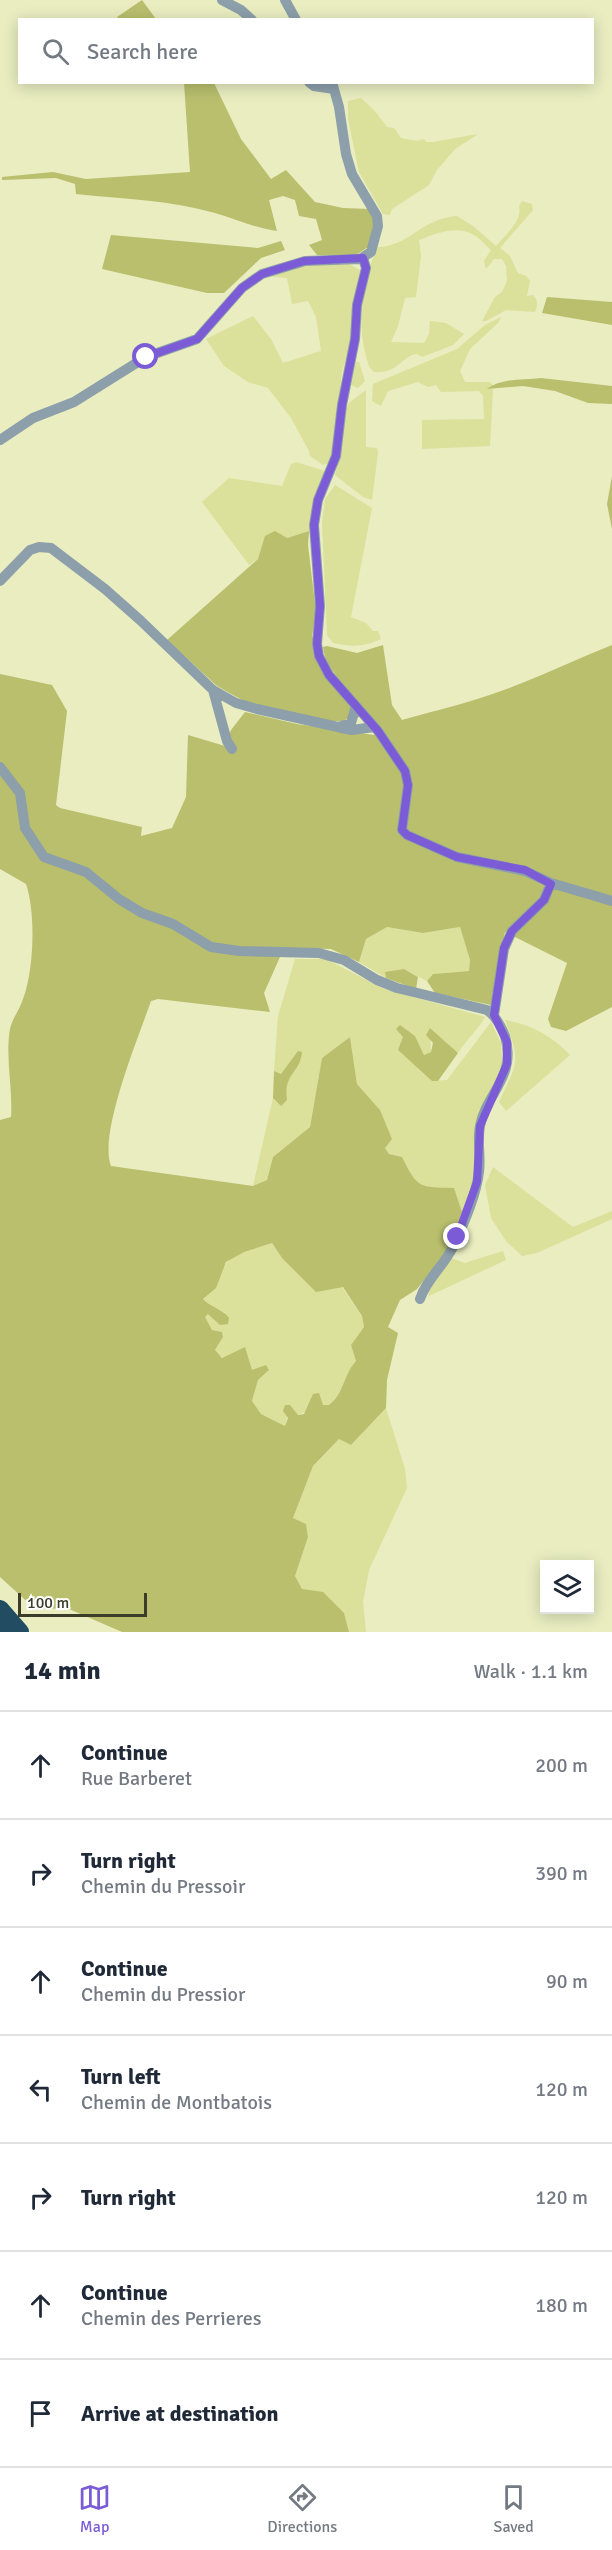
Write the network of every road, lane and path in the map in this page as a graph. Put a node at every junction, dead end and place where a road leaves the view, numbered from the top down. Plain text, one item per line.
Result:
1 (222, 0) edge
2 (285, 0) edge
3 (250, 18) edge
4 (295, 18) edge
5 (312, 84) edge
6 (333, 86) edge
7 (363, 258) junction
8 (0, 440) edge
9 (0, 581) edge
10 (213, 690) junction
11 (356, 706) junction
12 (338, 727) junction
13 (376, 729) junction
14 (232, 749) dead end
15 (0, 766) edge
16 (551, 884) junction
17 (612, 901) edge
18 (494, 1015) junction
19 (420, 1299) dead end
20 (0, 1610) edge
21 (20, 1632) edge

1 - 3 street
2 - 4 street
5 - 6 street
6 - 7 street
7 - 8 street
7 - 11 street
9 - 10 street
10 - 12 street
10 - 14 street
11 - 12 street
11 - 13 street
12 - 13 street
13 - 16 street
15 - 18 street
16 - 17 street
16 - 18 street
18 - 19 street
20 - 21 highway

